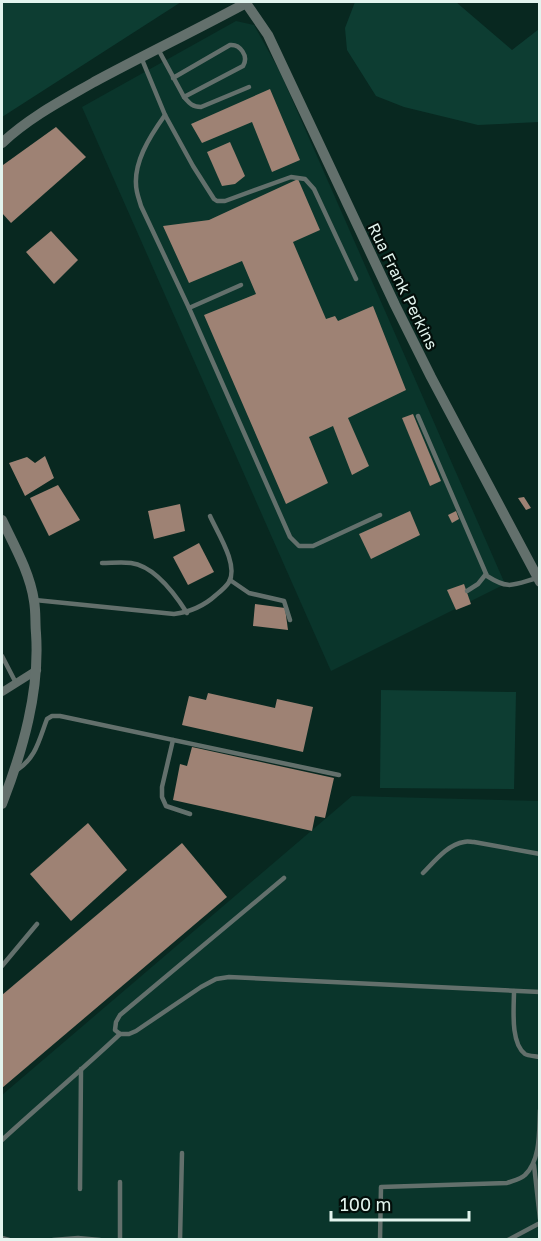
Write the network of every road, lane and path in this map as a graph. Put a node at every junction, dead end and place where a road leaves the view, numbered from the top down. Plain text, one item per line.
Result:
1 (247, 2) edge
2 (158, 49) junction
3 (141, 57) junction
4 (174, 78) junction
5 (249, 87) dead end
6 (184, 97) junction
7 (165, 115) junction
8 (2, 143) edge
9 (356, 279) dead end
10 (241, 285) dead end
11 (189, 308) junction
12 (418, 416) dead end
13 (380, 515) dead end
14 (210, 516) dead end
15 (2, 520) edge
16 (102, 563) dead end
17 (486, 574) junction
18 (230, 580) junction
19 (538, 580) edge
20 (467, 591) dead end
21 (34, 600) junction
22 (187, 612) junction
23 (290, 620) dead end
24 (2, 656) edge
25 (37, 670) junction
26 (16, 683) junction
27 (2, 692) edge
28 (173, 740) junction
29 (14, 771) junction
30 (339, 774) dead end
31 (2, 804) edge
32 (190, 814) dead end
33 (540, 854) edge
34 (423, 873) dead end
35 (284, 878) dead end
36 (37, 924) dead end
37 (2, 966) edge
38 (513, 991) junction
39 (540, 992) edge
40 (120, 1034) junction
41 (540, 1057) edge
42 (81, 1069) junction
43 (540, 1110) edge
44 (2, 1140) edge
45 (182, 1153) dead end
46 (534, 1164) junction
47 (120, 1182) dead end
48 (80, 1189) dead end
49 (540, 1221) edge
50 (2, 1238) edge
51 (9, 1239) edge
52 (53, 1239) edge
53 (100, 1239) edge
54 (120, 1239) edge
55 (180, 1239) edge
56 (380, 1239) edge
57 (508, 1239) edge

1 - 2 street
1 - 19 street, Rua Frank Perkins
2 - 3 street
2 - 4 lane
3 - 7 lane
3 - 8 street
4 - 6 lane
4 - 6 lane
5 - 6 lane
7 - 9 lane
7 - 11 lane
10 - 11 lane
11 - 13 lane
12 - 17 lane
14 - 18 lane
15 - 21 street
16 - 22 lane
17 - 19 lane
17 - 20 lane
18 - 22 lane
18 - 23 lane
21 - 22 lane
21 - 25 street
24 - 26 lane
25 - 26 street
25 - 29 street
26 - 27 street
28 - 29 lane
28 - 30 lane
28 - 32 lane
29 - 31 street
33 - 34 lane
35 - 40 lane
36 - 37 lane
38 - 39 lane
38 - 40 lane
38 - 41 lane
40 - 42 lane
42 - 44 lane
42 - 48 lane
43 - 46 lane
45 - 55 lane
46 - 49 lane
46 - 56 lane
47 - 54 lane
49 - 57 lane
50 - 51 lane
52 - 53 lane

